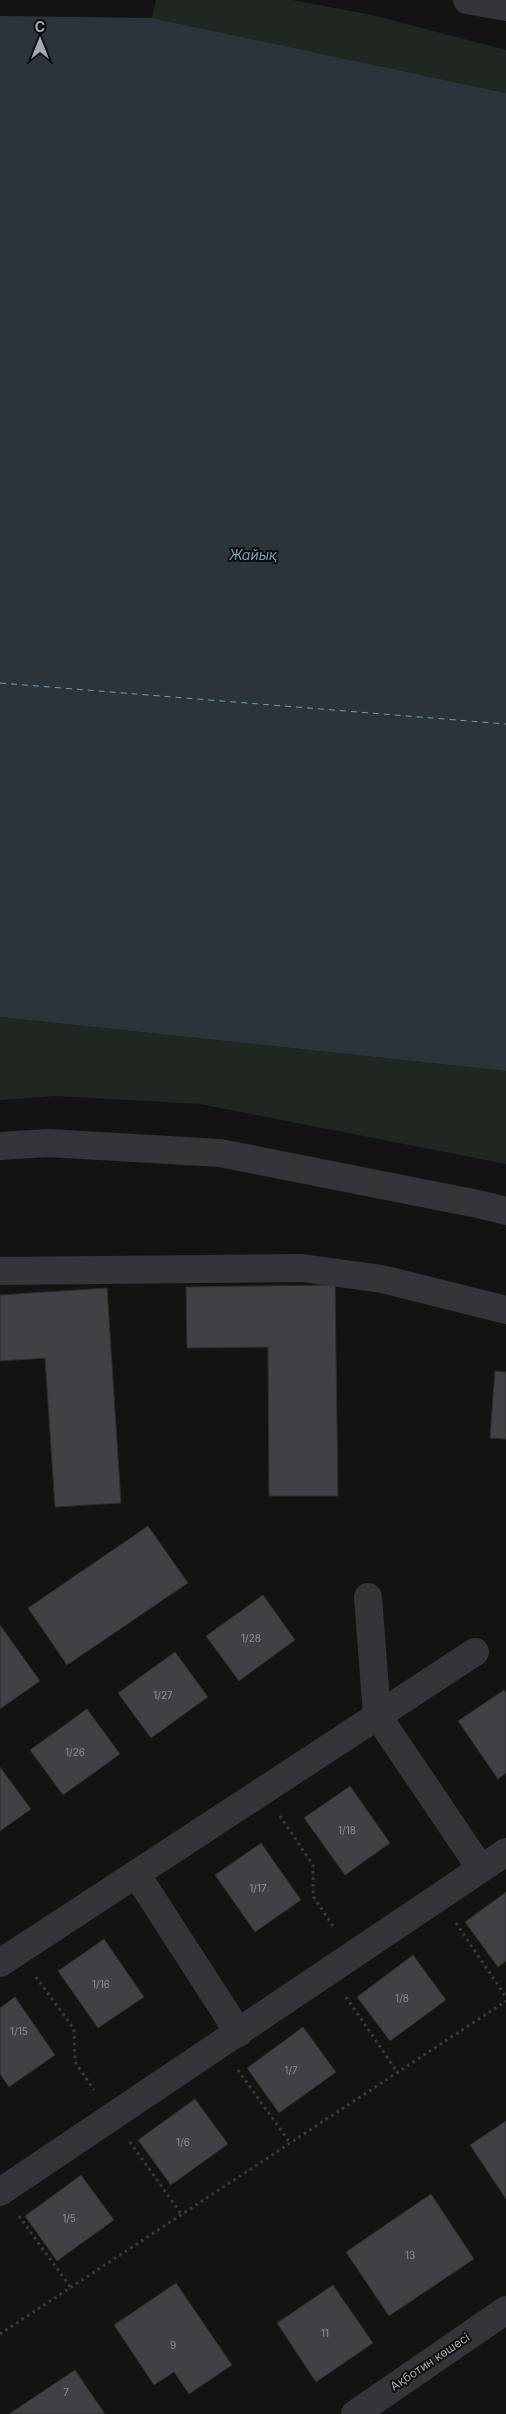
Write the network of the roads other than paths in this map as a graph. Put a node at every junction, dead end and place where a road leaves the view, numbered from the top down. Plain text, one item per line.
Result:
1 (467, 0) edge
2 (506, 7) edge
3 (0, 1146) edge
4 (506, 1211) edge
5 (0, 1271) edge
6 (506, 1310) edge
7 (368, 1597) dead end
8 (475, 1652) dead end
9 (377, 1715) junction
10 (506, 1852) edge
11 (481, 1869) junction
12 (137, 1875) junction
13 (9, 1958) edge
14 (230, 2039) junction
15 (0, 2191) edge
16 (506, 2310) edge
17 (354, 2414) edge

1 - 2 street
3 - 4 street
5 - 6 street
7 - 9 street
8 - 9 street
9 - 11 street
9 - 12 street
10 - 11 street
11 - 14 street
12 - 13 street
12 - 14 street
14 - 15 street
16 - 17 street, Ақботин көшесі

